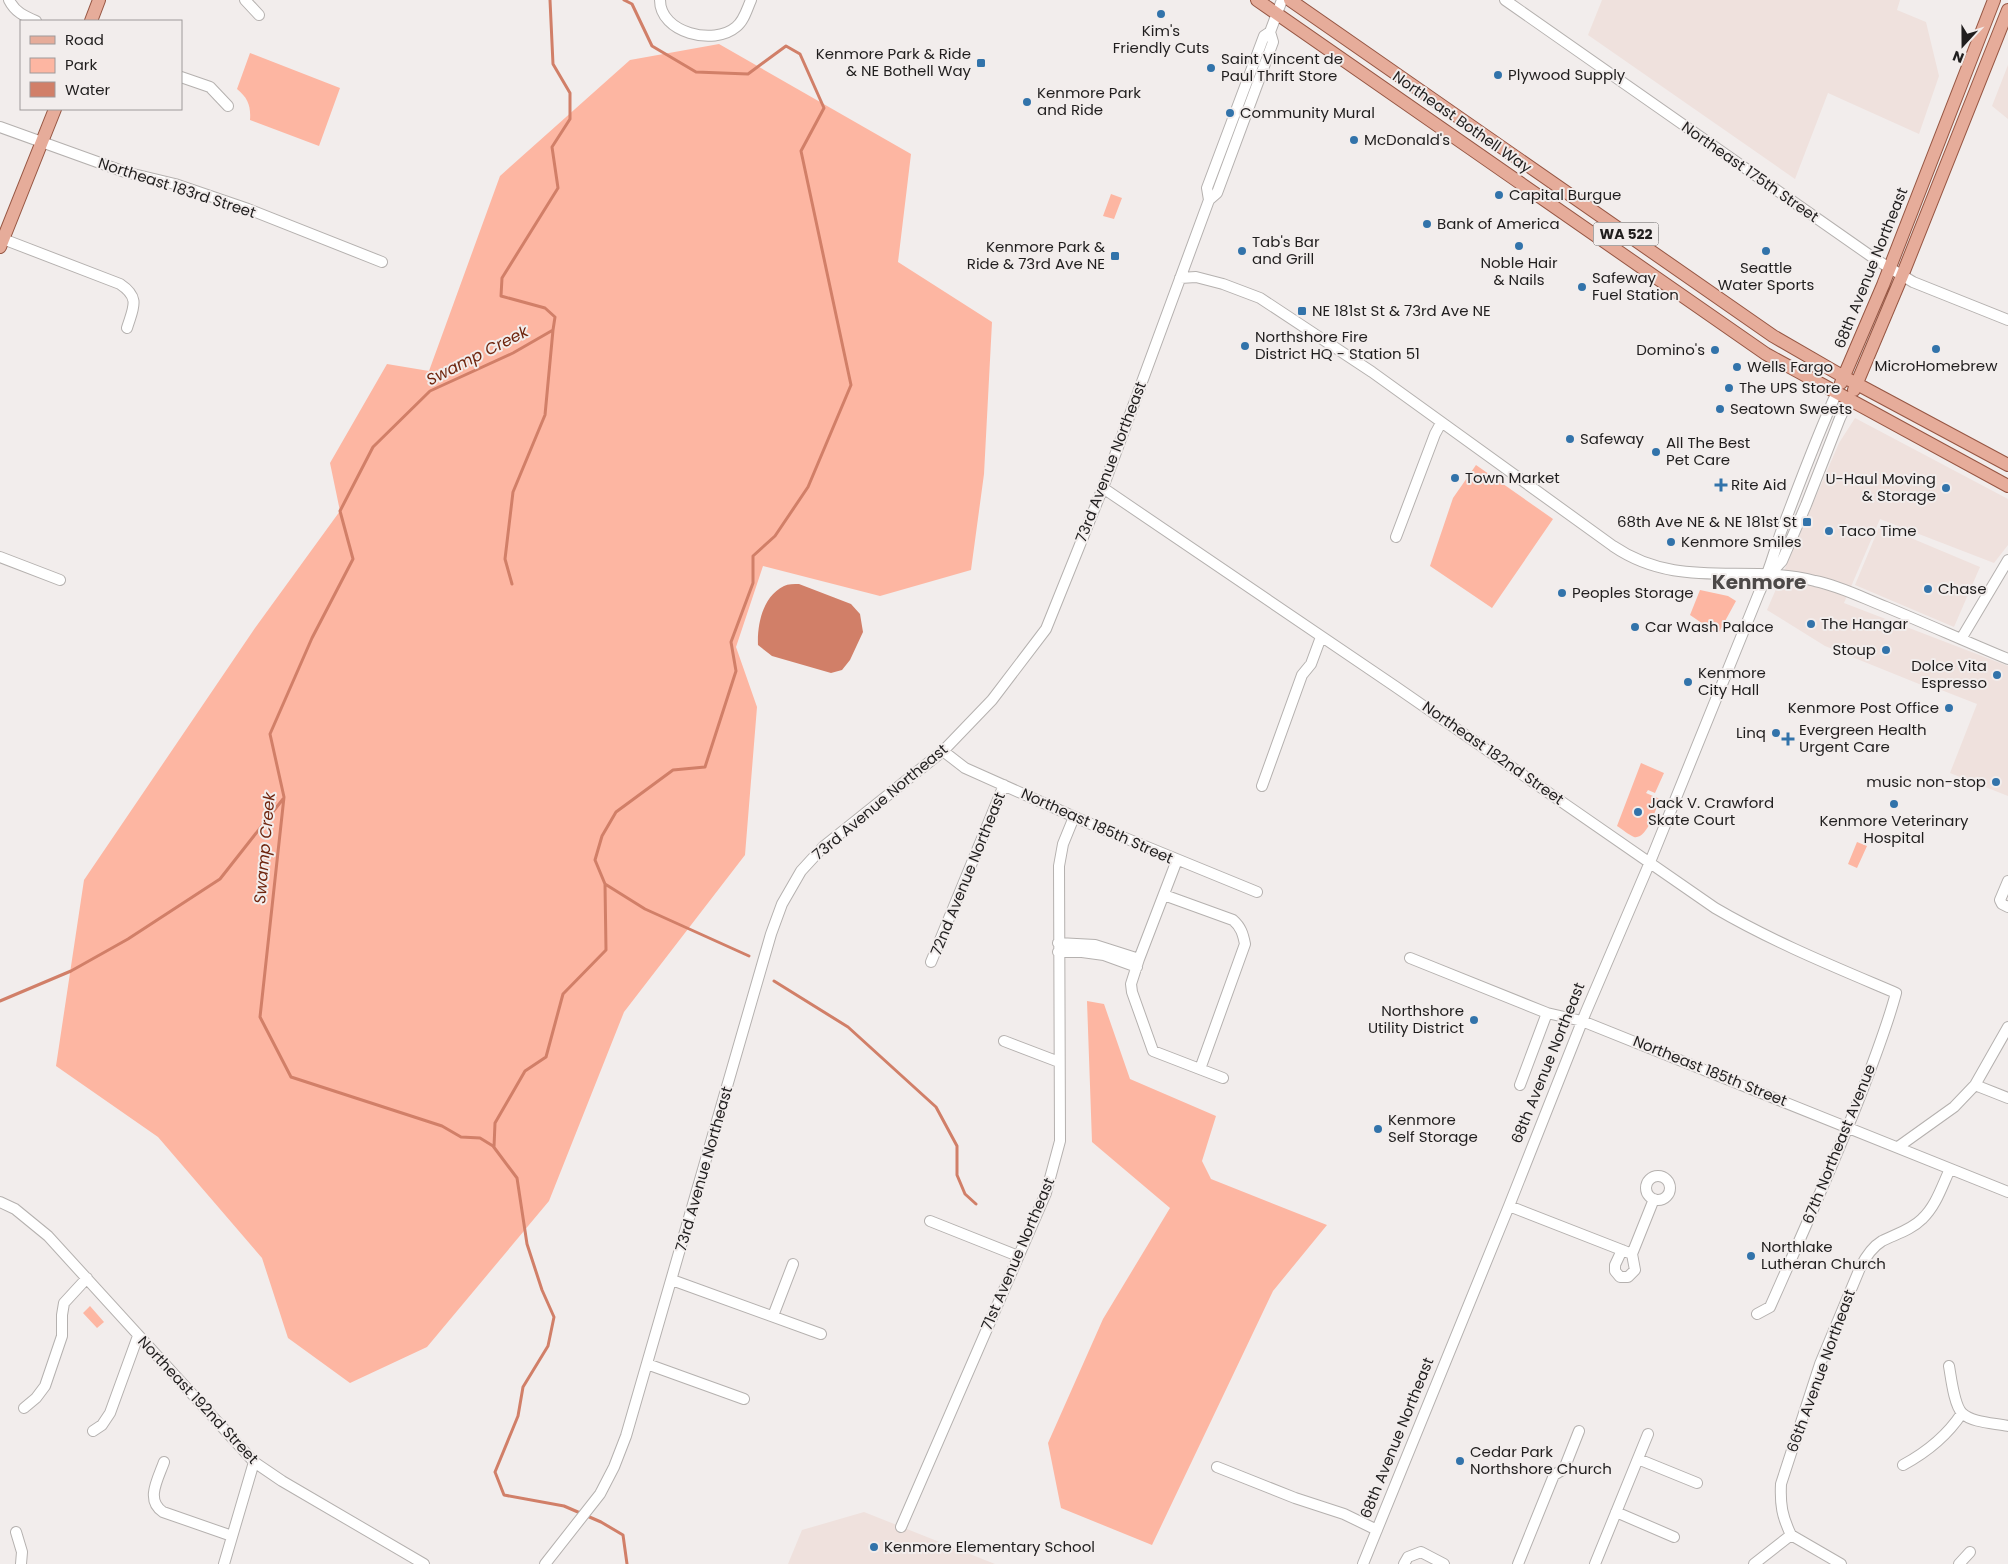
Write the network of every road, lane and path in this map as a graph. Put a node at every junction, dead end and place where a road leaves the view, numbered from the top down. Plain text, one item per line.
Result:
1 (8, 0) edge
2 (99, 0) edge
3 (245, 0) edge
4 (660, 0) edge
5 (751, 0) edge
6 (1257, 0) edge
7 (1282, 0) edge
8 (1290, 0) edge
9 (1505, 0) edge
10 (1994, 0) edge
11 (2008, 10) edge
12 (1277, 14) junction
13 (259, 15) dead end
14 (34, 20) edge
15 (91, 20) edge
16 (182, 76) edge
17 (228, 106) dead end
18 (55, 110) edge
19 (0, 127) edge
20 (41, 142) junction
21 (2, 243) edge
22 (382, 262) dead end
23 (1890, 268) junction
24 (1902, 276) junction
25 (1180, 278) junction
26 (2008, 320) edge
27 (127, 328) dead end
28 (1844, 377) junction
29 (1857, 383) junction
30 (1837, 392) junction
31 (1849, 399) junction
32 (1441, 423) junction
33 (2008, 465) edge
34 (2008, 486) edge
35 (1103, 488) junction
36 (1396, 537) dead end
37 (0, 558) edge
38 (2008, 560) edge
39 (1768, 576) junction
40 (60, 580) dead end
41 (1321, 637) junction
42 (1961, 639) junction
43 (2008, 659) edge
44 (943, 750) junction
45 (1004, 785) junction
46 (1262, 786) dead end
47 (1074, 817) junction
48 (1176, 860) junction
49 (1650, 862) junction
50 (2008, 881) edge
51 (1256, 892) dead end
52 (1164, 895) junction
53 (2008, 907) edge
54 (1058, 948) junction
55 (1410, 958) dead end
56 (931, 962) dead end
57 (1138, 963) junction
58 (1896, 993) joint
59 (1547, 1013) junction
60 (1582, 1020) junction
61 (2008, 1027) edge
62 (1004, 1041) dead end
63 (1059, 1062) junction
64 (1200, 1069) junction
65 (1223, 1078) dead end
66 (1520, 1085) dead end
67 (1975, 1085) junction
68 (2008, 1098) edge
69 (1848, 1126) junction
70 (1898, 1147) junction
71 (1950, 1169) junction
72 (2008, 1192) edge
73 (1654, 1199) dead end
74 (0, 1202) edge
75 (1509, 1206) junction
76 (930, 1222) dead end
77 (1622, 1250) junction
78 (1632, 1254) junction
79 (1018, 1256) junction
80 (793, 1264) dead end
81 (87, 1278) junction
82 (672, 1280) junction
83 (1757, 1314) dead end
84 (773, 1316) junction
85 (822, 1334) dead end
86 (138, 1336) junction
87 (647, 1364) junction
88 (1949, 1366) dead end
89 (744, 1399) dead end
90 (24, 1408) dead end
91 (1962, 1413) junction
92 (2008, 1426) edge
93 (1579, 1430) dead end
94 (93, 1431) dead end
95 (1648, 1434) dead end
96 (1638, 1459) junction
97 (164, 1462) dead end
98 (254, 1462) junction
99 (1903, 1465) dead end
100 (1218, 1467) dead end
101 (1697, 1483) dead end
102 (1616, 1512) junction
103 (901, 1527) dead end
104 (1377, 1530) junction
105 (16, 1532) dead end
106 (1791, 1535) junction
107 (232, 1536) junction
108 (1674, 1536) dead end
109 (1970, 1552) dead end
110 (21, 1564) edge
111 (224, 1564) edge
112 (424, 1564) edge
113 (545, 1564) edge
114 (1363, 1564) edge
115 (1404, 1564) edge
116 (1444, 1564) edge
117 (1518, 1564) edge
118 (1595, 1564) edge
119 (1754, 1564) edge
120 (1841, 1564) edge
121 (1959, 1564) edge

1 - 14 street
2 - 15 main road
3 - 13 street
4 - 5 street
6 - 12 main road, Northeast Bothell Way / WA 522
7 - 12 street, 73rd Avenue Northeast
8 - 28 main road, Northeast Bothell Way / WA 522
9 - 23 street, Northeast 175th Street
10 - 23 main road, 68th Avenue Northeast
11 - 24 main road, 68th Avenue Northeast
12 - 25 street, 73rd Avenue Northeast
12 - 30 main road, Northeast Bothell Way / WA 522
16 - 17 street
18 - 20 main road
19 - 20 street, Northeast 183rd Street
20 - 21 main road
20 - 22 street, Northeast 183rd Street
21 - 27 street
23 - 24 street, Northeast 175th Street
23 - 28 main road, 68th Avenue Northeast
24 - 26 street, Northeast 175th Street
24 - 29 main road, 68th Avenue Northeast
25 - 32 street
25 - 35 street, 73rd Avenue Northeast
28 - 29 main road, Northeast Bothell Way / WA 522
28 - 30 main road, 68th Avenue Northeast
29 - 31 main road, 68th Avenue Northeast
29 - 33 main road, Northeast Bothell Way / WA 522
30 - 31 main road, Northeast Bothell Way / WA 522
30 - 39 street, 68th Avenue Northeast
31 - 34 main road, Northeast Bothell Way / WA 522
31 - 39 street, 68th Avenue Northeast
32 - 36 street
32 - 39 street
35 - 41 street, Northeast 182nd Street
35 - 44 street, 73rd Avenue Northeast
37 - 40 street
38 - 42 street
39 - 42 street
39 - 49 street, 68th Avenue Northeast
41 - 46 street
41 - 49 street, Northeast 182nd Street
42 - 43 street
44 - 45 street, Northeast 185th Street
44 - 82 street, 73rd Avenue Northeast
45 - 47 street, Northeast 185th Street
45 - 56 street, 72nd Avenue Northeast
47 - 48 street, Northeast 185th Street
47 - 54 street, 71st Avenue Northeast
48 - 51 street, Northeast 185th Street
48 - 52 street
49 - 58 street, Northeast 182nd Street
49 - 60 street, 68th Avenue Northeast
50 - 53 street
52 - 57 street
52 - 64 street
54 - 57 street
54 - 63 street, 71st Avenue Northeast
55 - 59 street, Northeast 185th Street
57 - 64 street
58 - 69 street, 67th Northeast Avenue
59 - 60 street, Northeast 185th Street
59 - 66 street
60 - 69 street, Northeast 185th Street
60 - 75 street, 68th Avenue Northeast
61 - 67 street
62 - 63 street
63 - 79 street, 71st Avenue Northeast
64 - 65 street
67 - 68 street
67 - 70 street
69 - 70 street, Northeast 185th Street
69 - 83 street, 67th Northeast Avenue
70 - 71 street, Northeast 185th Street
71 - 72 street, Northeast 185th Street
71 - 106 street, 66th Avenue Northeast
73 - 78 street
74 - 81 street, Northeast 192nd Street
75 - 77 street
75 - 104 street, 68th Avenue Northeast
76 - 79 street
77 - 78 street
77 - 78 street
79 - 103 street, 71st Avenue Northeast
80 - 84 street
81 - 86 street, Northeast 192nd Street
81 - 90 street
82 - 84 street
82 - 87 street, 73rd Avenue Northeast
84 - 85 street
86 - 94 street
86 - 98 street, Northeast 192nd Street
87 - 89 street
87 - 113 street, 73rd Avenue Northeast
88 - 91 street
91 - 92 street
91 - 99 street
93 - 117 street
95 - 96 street
96 - 101 street
96 - 102 street
97 - 107 street
98 - 107 street
98 - 112 street, Northeast 192nd Street
100 - 104 street
102 - 108 street
102 - 118 street
104 - 114 street, 68th Avenue Northeast
105 - 110 street
106 - 119 street
106 - 120 street
107 - 111 street
109 - 121 street
115 - 116 street

